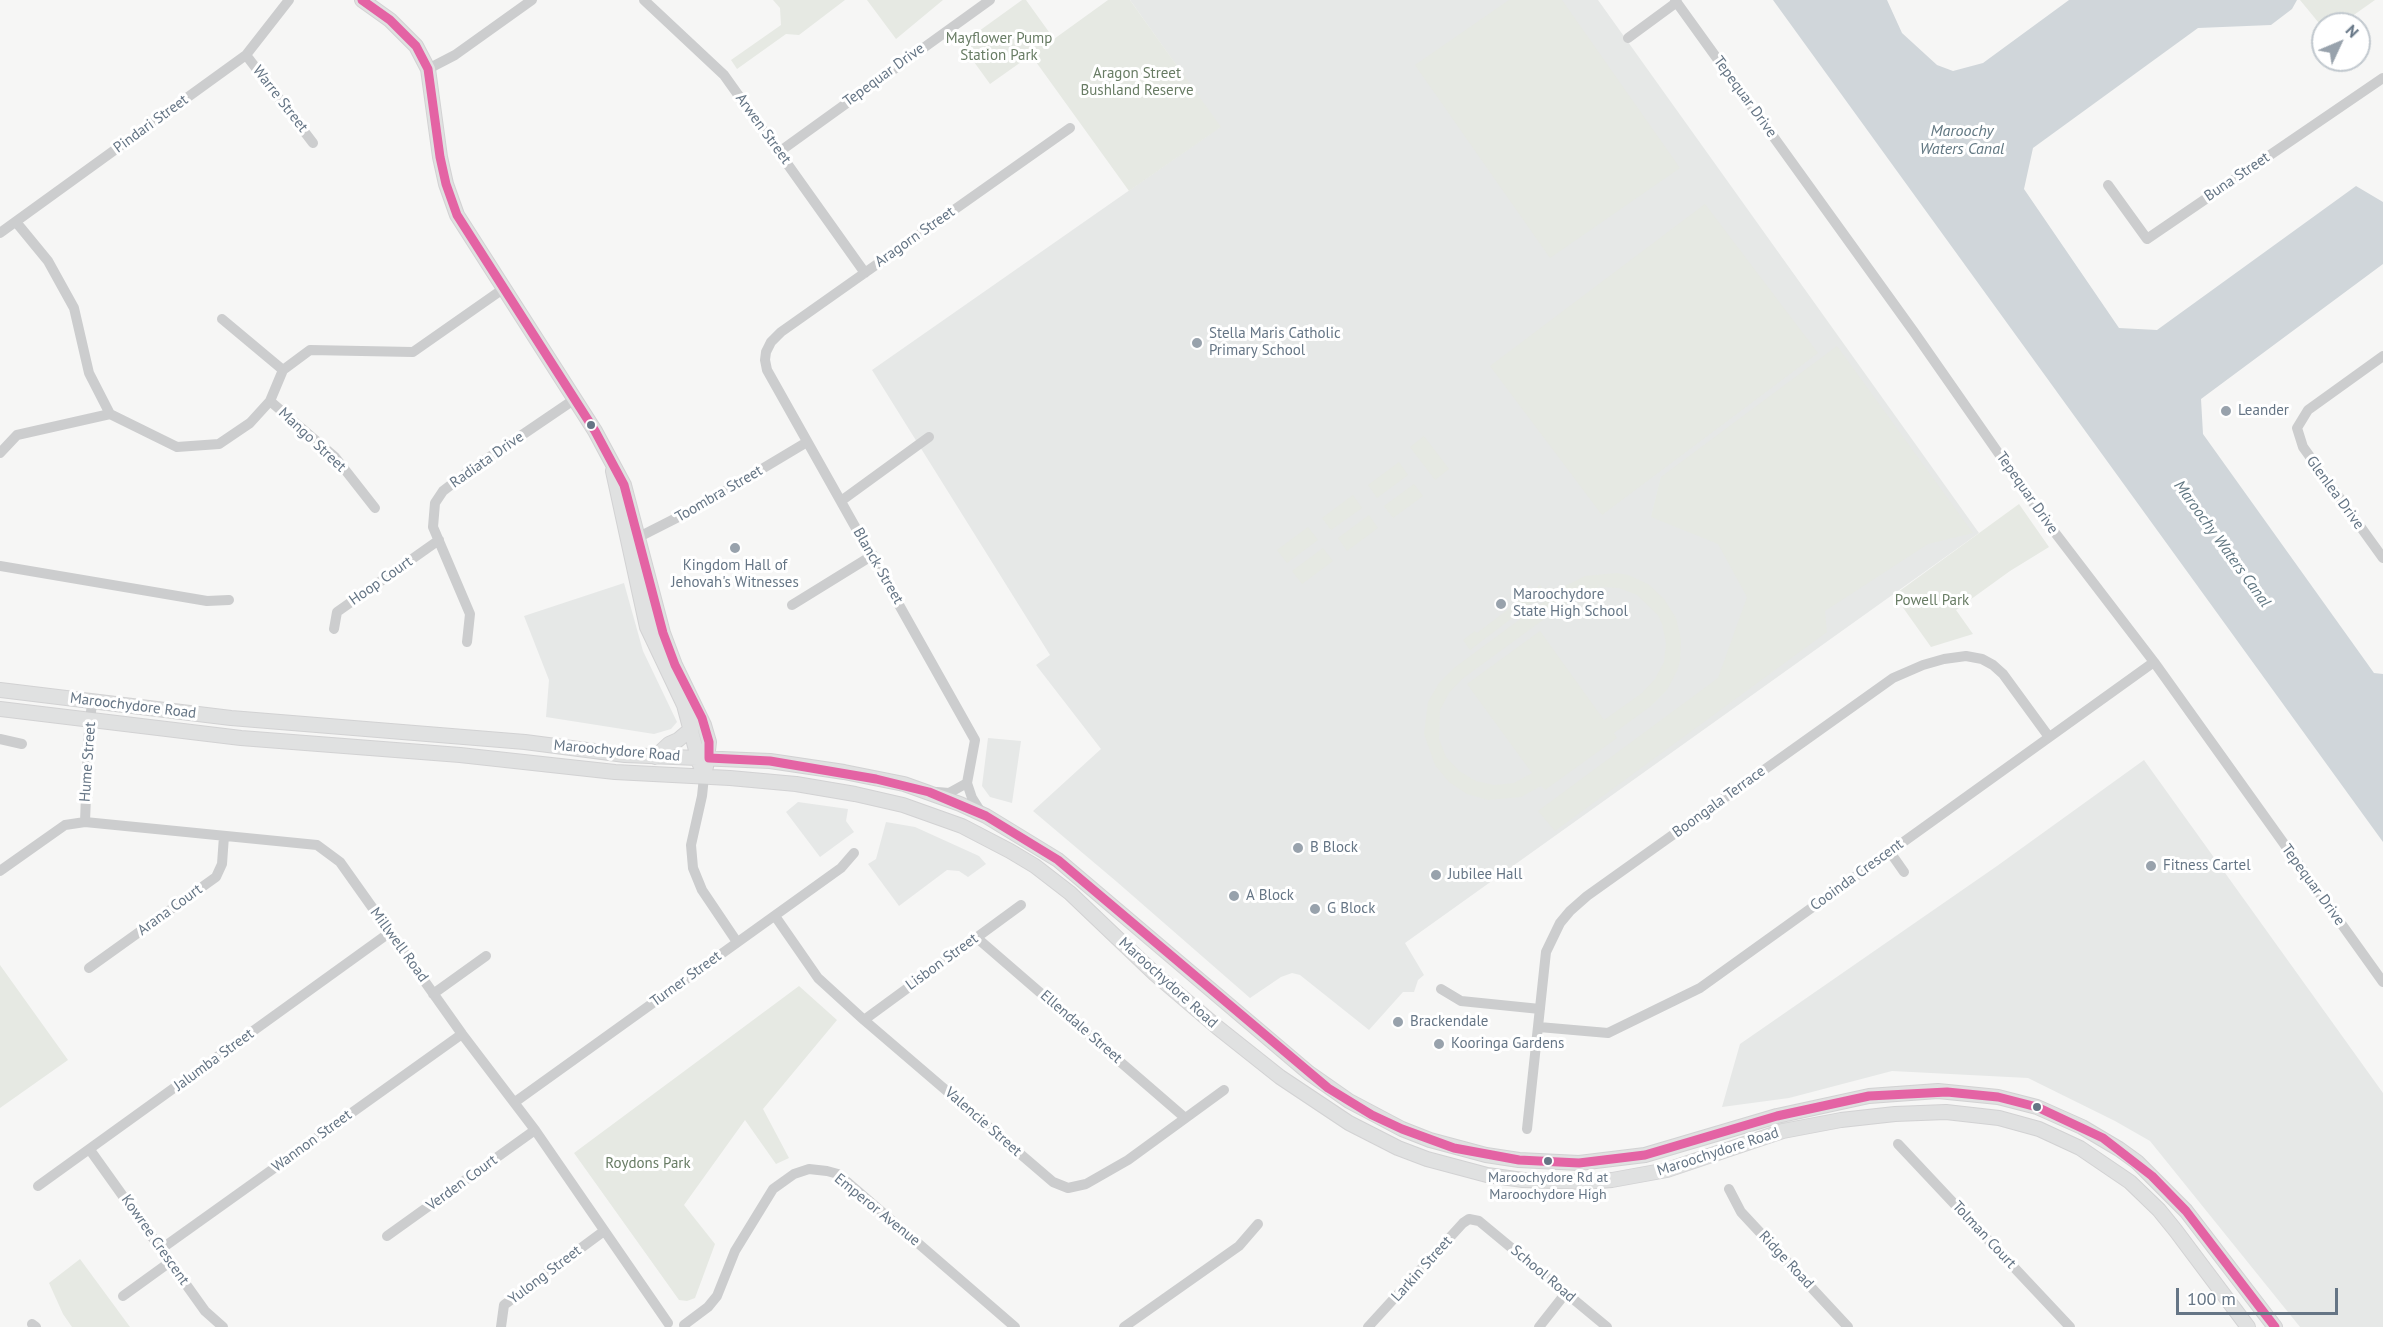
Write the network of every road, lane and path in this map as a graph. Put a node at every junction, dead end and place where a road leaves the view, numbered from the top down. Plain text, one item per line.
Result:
1 (289, 0) edge
2 (362, 0) edge
3 (532, 0) edge
4 (644, 0) edge
5 (990, 0) edge
6 (1676, 1) edge
7 (1628, 38) dead end
8 (246, 55) junction
9 (428, 69) junction
10 (2383, 78) edge
11 (1070, 128) dead end
12 (313, 143) dead end
13 (779, 152) junction
14 (2108, 185) dead end
15 (16, 222) junction
16 (0, 233) edge
17 (865, 273) junction
18 (503, 289) junction
19 (222, 319) dead end
20 (766, 352) joint
21 (2383, 356) edge
22 (284, 370) junction
23 (575, 399) junction
24 (270, 401) junction
25 (110, 414) junction
26 (929, 437) dead end
27 (807, 442) junction
28 (0, 453) edge
29 (841, 501) junction
30 (375, 508) dead end
31 (439, 540) junction
32 (634, 540) junction
33 (873, 555) junction
34 (2383, 558) edge
35 (0, 566) edge
36 (229, 600) dead end
37 (792, 605) dead end
38 (334, 629) dead end
39 (467, 642) dead end
40 (2154, 662) junction
41 (0, 690) edge
42 (92, 702) junction
43 (0, 709) edge
44 (90, 720) junction
45 (691, 729) junction
46 (2049, 737) junction
47 (0, 739) edge
48 (22, 744) dead end
49 (655, 757) junction
50 (703, 758) junction
51 (704, 777) junction
52 (967, 783) junction
53 (928, 792) junction
54 (982, 814) junction
55 (85, 822) junction
56 (224, 836) junction
57 (1890, 852) junction
58 (855, 853) dead end
59 (0, 871) edge
60 (1904, 872) dead end
61 (1021, 905) dead end
62 (775, 916) junction
63 (389, 933) junction
64 (977, 938) junction
65 (737, 942) junction
66 (486, 956) dead end
67 (89, 969) dead end
68 (2383, 982) edge
69 (1441, 989) dead end
70 (433, 994) junction
71 (1540, 1009) junction
72 (864, 1020) junction
73 (1539, 1027) junction
74 (462, 1034) junction
75 (1224, 1090) dead end
76 (515, 1102) junction
77 (1184, 1117) junction
78 (535, 1130) junction
79 (1527, 1130) dead end
80 (1898, 1144) dead end
81 (90, 1150) junction
82 (38, 1186) dead end
83 (1729, 1189) dead end
84 (1479, 1221) joint
85 (1258, 1224) dead end
86 (604, 1231) junction
87 (387, 1236) dead end
88 (161, 1249) junction
89 (170, 1262) junction
90 (1565, 1294) junction
91 (123, 1296) dead end
92 (666, 1325) edge
93 (685, 1326) edge
94 (223, 1327) edge
95 (501, 1327) edge
96 (1015, 1327) edge
97 (1124, 1327) edge
98 (1368, 1327) edge
99 (1539, 1327) edge
100 (1607, 1327) edge
101 (1848, 1327) edge
102 (2070, 1327) edge
103 (2248, 1327) edge
104 (2275, 1327) edge

1 - 8 street, Pindari Street
2 - 9 main road
3 - 9 street
4 - 13 street, Arwen Street
5 - 13 street, Tepequar Drive
6 - 7 street
6 - 40 street, Tepequar Drive
8 - 12 street, Warre Street
8 - 15 street, Pindari Street
9 - 18 main road
10 - 14 street, Buna Street
11 - 17 street, Aragorn Street
13 - 17 street, Arwen Street
15 - 16 street, Pindari Street
15 - 25 street
17 - 20 street, Aragorn Street
18 - 22 street
18 - 23 main road
19 - 22 street
20 - 27 street, Blanck Street
21 - 34 street, Glenlea Drive
22 - 24 street
23 - 31 street, Radiata Drive
23 - 32 main road
24 - 25 street
24 - 30 street, Mango Street
25 - 28 street
26 - 29 street
27 - 29 street, Blanck Street
27 - 32 street, Toombra Street
29 - 33 street, Blanck Street
31 - 38 street, Hoop Court
31 - 39 street, Radiata Drive
32 - 45 main road
32 - 50 main road
33 - 37 street
33 - 52 street, Blanck Street
35 - 36 street
40 - 46 street, Cooinda Crescent
40 - 68 street, Tepequar Drive
41 - 42 main road, Maroochydore Road
42 - 44 street, Hume Street
42 - 49 main road, Maroochydore Road
43 - 44 main road, Maroochydore Road
44 - 51 main road, Maroochydore Road
44 - 55 street, Hume Street
45 - 49 main road
45 - 50 main road
46 - 57 street, Cooinda Crescent
46 - 71 street, Boongala Terrace
47 - 48 street
49 - 50 main road, Maroochydore Road
50 - 51 main road
50 - 53 main road, Maroochydore Road
51 - 65 street
51 - 103 main road, Maroochydore Road
52 - 53 street
52 - 54 street
53 - 54 main road, Maroochydore Road
54 - 104 main road, Maroochydore Road
55 - 56 street, Millwell Road
55 - 59 street, Millwell Road
56 - 63 street, Millwell Road
56 - 67 street, Arana Court
57 - 60 street
57 - 73 street, Cooinda Crescent
58 - 62 street, Turner Street
61 - 64 street, Lisbon Street
62 - 65 street, Turner Street
62 - 72 street, Valencie Street
63 - 70 street, Millwell Road
63 - 81 street, Jalumba Street
64 - 72 street, Lisbon Street
64 - 77 street, Ellendale Street
65 - 76 street, Turner Street
66 - 70 street
69 - 71 street
70 - 74 street, Millwell Road
71 - 73 street, Boongala Terrace
72 - 77 street, Valencie Street
73 - 79 street, Boongala Terrace
74 - 76 street, Millwell Road
74 - 88 street, Wannon Street
75 - 77 street, Valencie Street
76 - 78 street, Millwell Road
78 - 86 street, Millwell Road
78 - 87 street, Verden Court
80 - 102 street, Tolman Court
81 - 82 street, Jalumba Street
81 - 88 street, Kowree Crescent
83 - 101 street, Ridge Road
84 - 90 street, School Road
84 - 98 street, Larkin Street
85 - 97 street
86 - 92 street, Millwell Road
86 - 95 street, Yulong Street
88 - 89 street, Kowree Crescent
89 - 91 street
89 - 94 street, Kowree Crescent
90 - 99 street
90 - 100 street, School Road
92 - 93 street
93 - 96 street, Emperor Avenue

